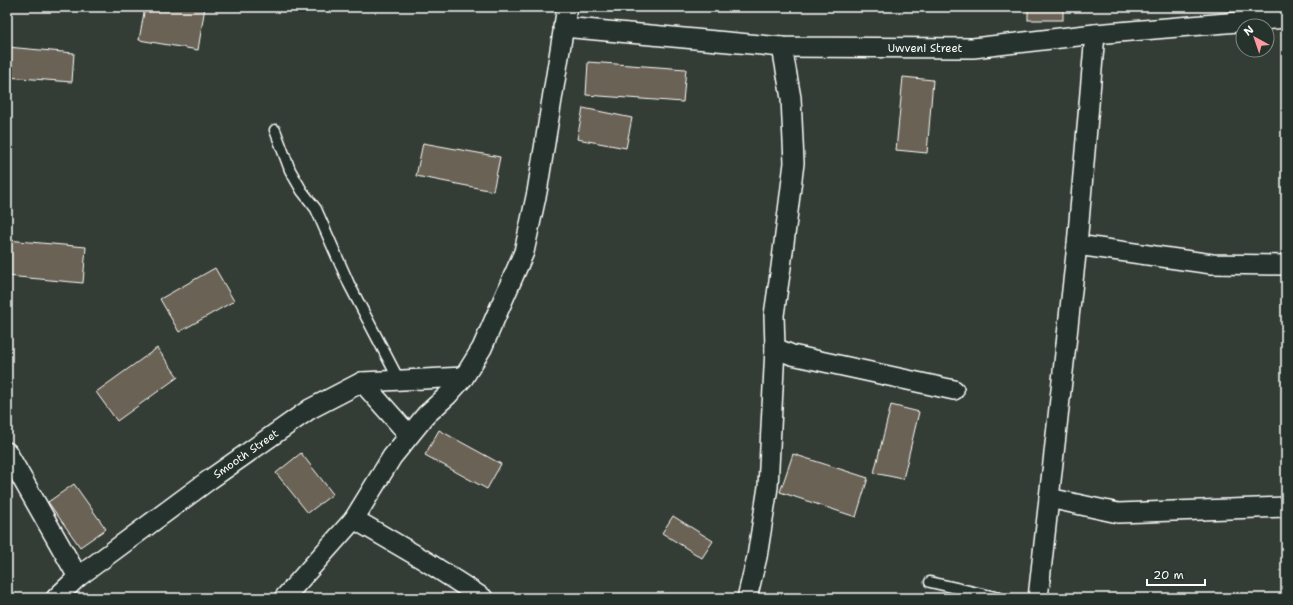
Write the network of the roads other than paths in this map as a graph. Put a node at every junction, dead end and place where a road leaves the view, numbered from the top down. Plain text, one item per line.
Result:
1 (567, 7) edge
2 (1286, 18) edge
3 (563, 27) junction
4 (1095, 34) junction
5 (782, 47) junction
6 (275, 130) dead end
7 (1077, 245) junction
8 (1286, 265) edge
9 (775, 348) junction
10 (464, 377) junction
11 (399, 380) junction
12 (362, 382) junction
13 (954, 390) dead end
14 (410, 436) junction
15 (7, 452) edge
16 (1049, 498) junction
17 (1286, 507) edge
18 (354, 519) junction
19 (78, 577) junction
20 (930, 582) dead end
21 (56, 598) edge
22 (284, 598) edge
23 (483, 598) edge
24 (747, 598) edge
25 (1000, 598) edge
26 (1038, 598) edge

1 - 3 street
2 - 4 street, Uwveni Street
3 - 5 street, Uwveni Street
3 - 10 street
4 - 5 street, Uwveni Street
4 - 7 street
5 - 9 street
6 - 11 lane
7 - 8 street
7 - 16 street
9 - 13 street
9 - 24 street
10 - 11 street, Smooth Street
10 - 14 street
11 - 12 street, Smooth Street
12 - 14 street
12 - 19 street, Smooth Street
14 - 18 street
15 - 19 street
16 - 17 street
16 - 26 street
18 - 22 street
18 - 23 street
19 - 21 street, Smooth Street
20 - 25 lane

